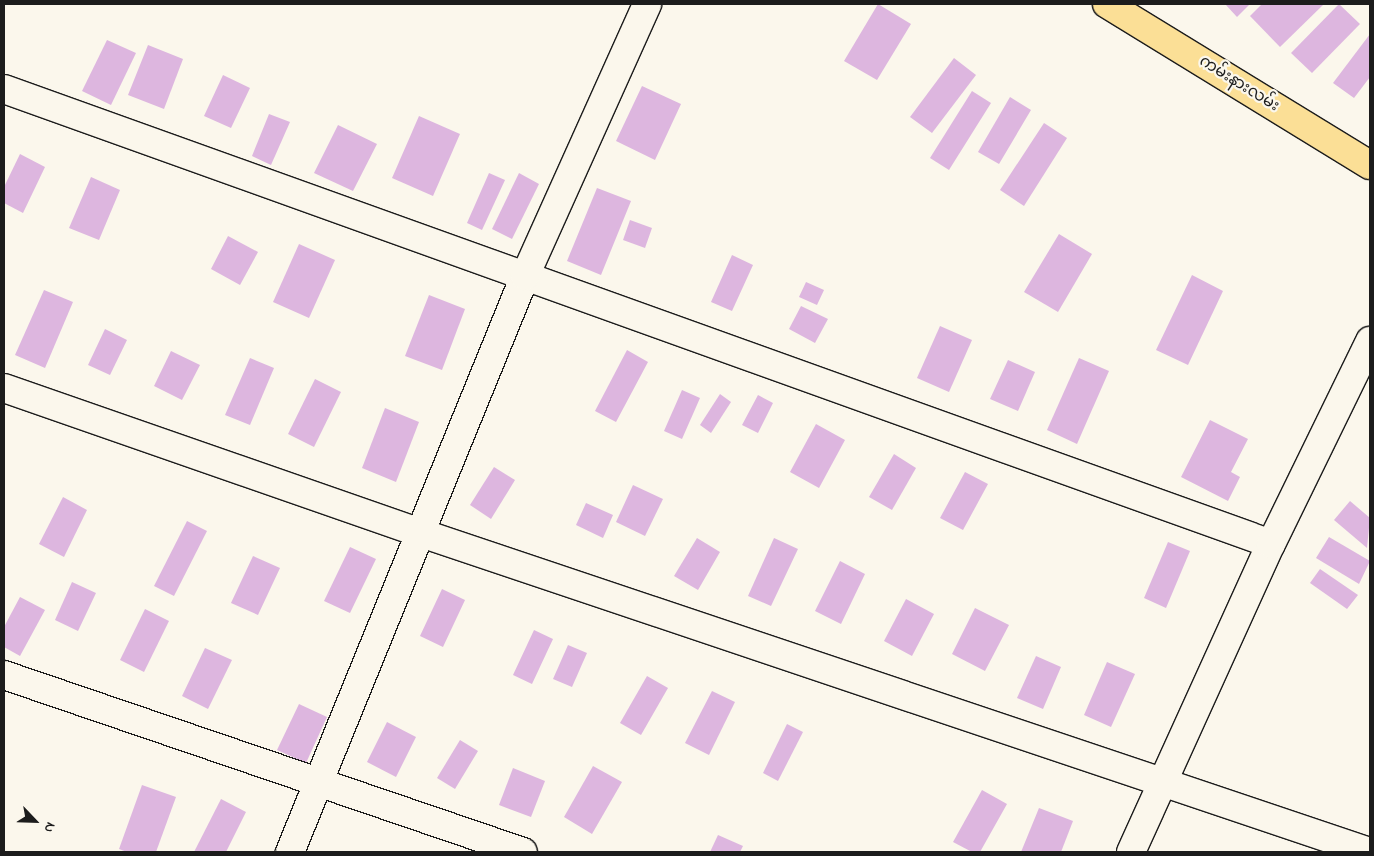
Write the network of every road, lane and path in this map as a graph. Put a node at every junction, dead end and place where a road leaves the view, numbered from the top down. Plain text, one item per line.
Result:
1 (647, 4) edge
2 (1107, 4) edge
3 (4, 88) edge
4 (1370, 165) edge
5 (525, 276) junction
6 (1370, 341) edge
7 (4, 388) edge
8 (418, 532) junction
9 (1271, 544) junction
10 (4, 675) edge
11 (318, 783) junction
12 (1162, 783) junction
13 (290, 852) edge
14 (523, 852) edge
15 (1131, 852) edge
16 (1370, 852) edge

1 - 5 street
2 - 4 main road, ကမ်းနားလမ်း
3 - 5 street
5 - 8 street
5 - 9 street
6 - 9 street
7 - 8 street
8 - 11 street
8 - 12 street
9 - 12 street
10 - 11 street
11 - 13 street
11 - 14 street
12 - 15 street
12 - 16 street

